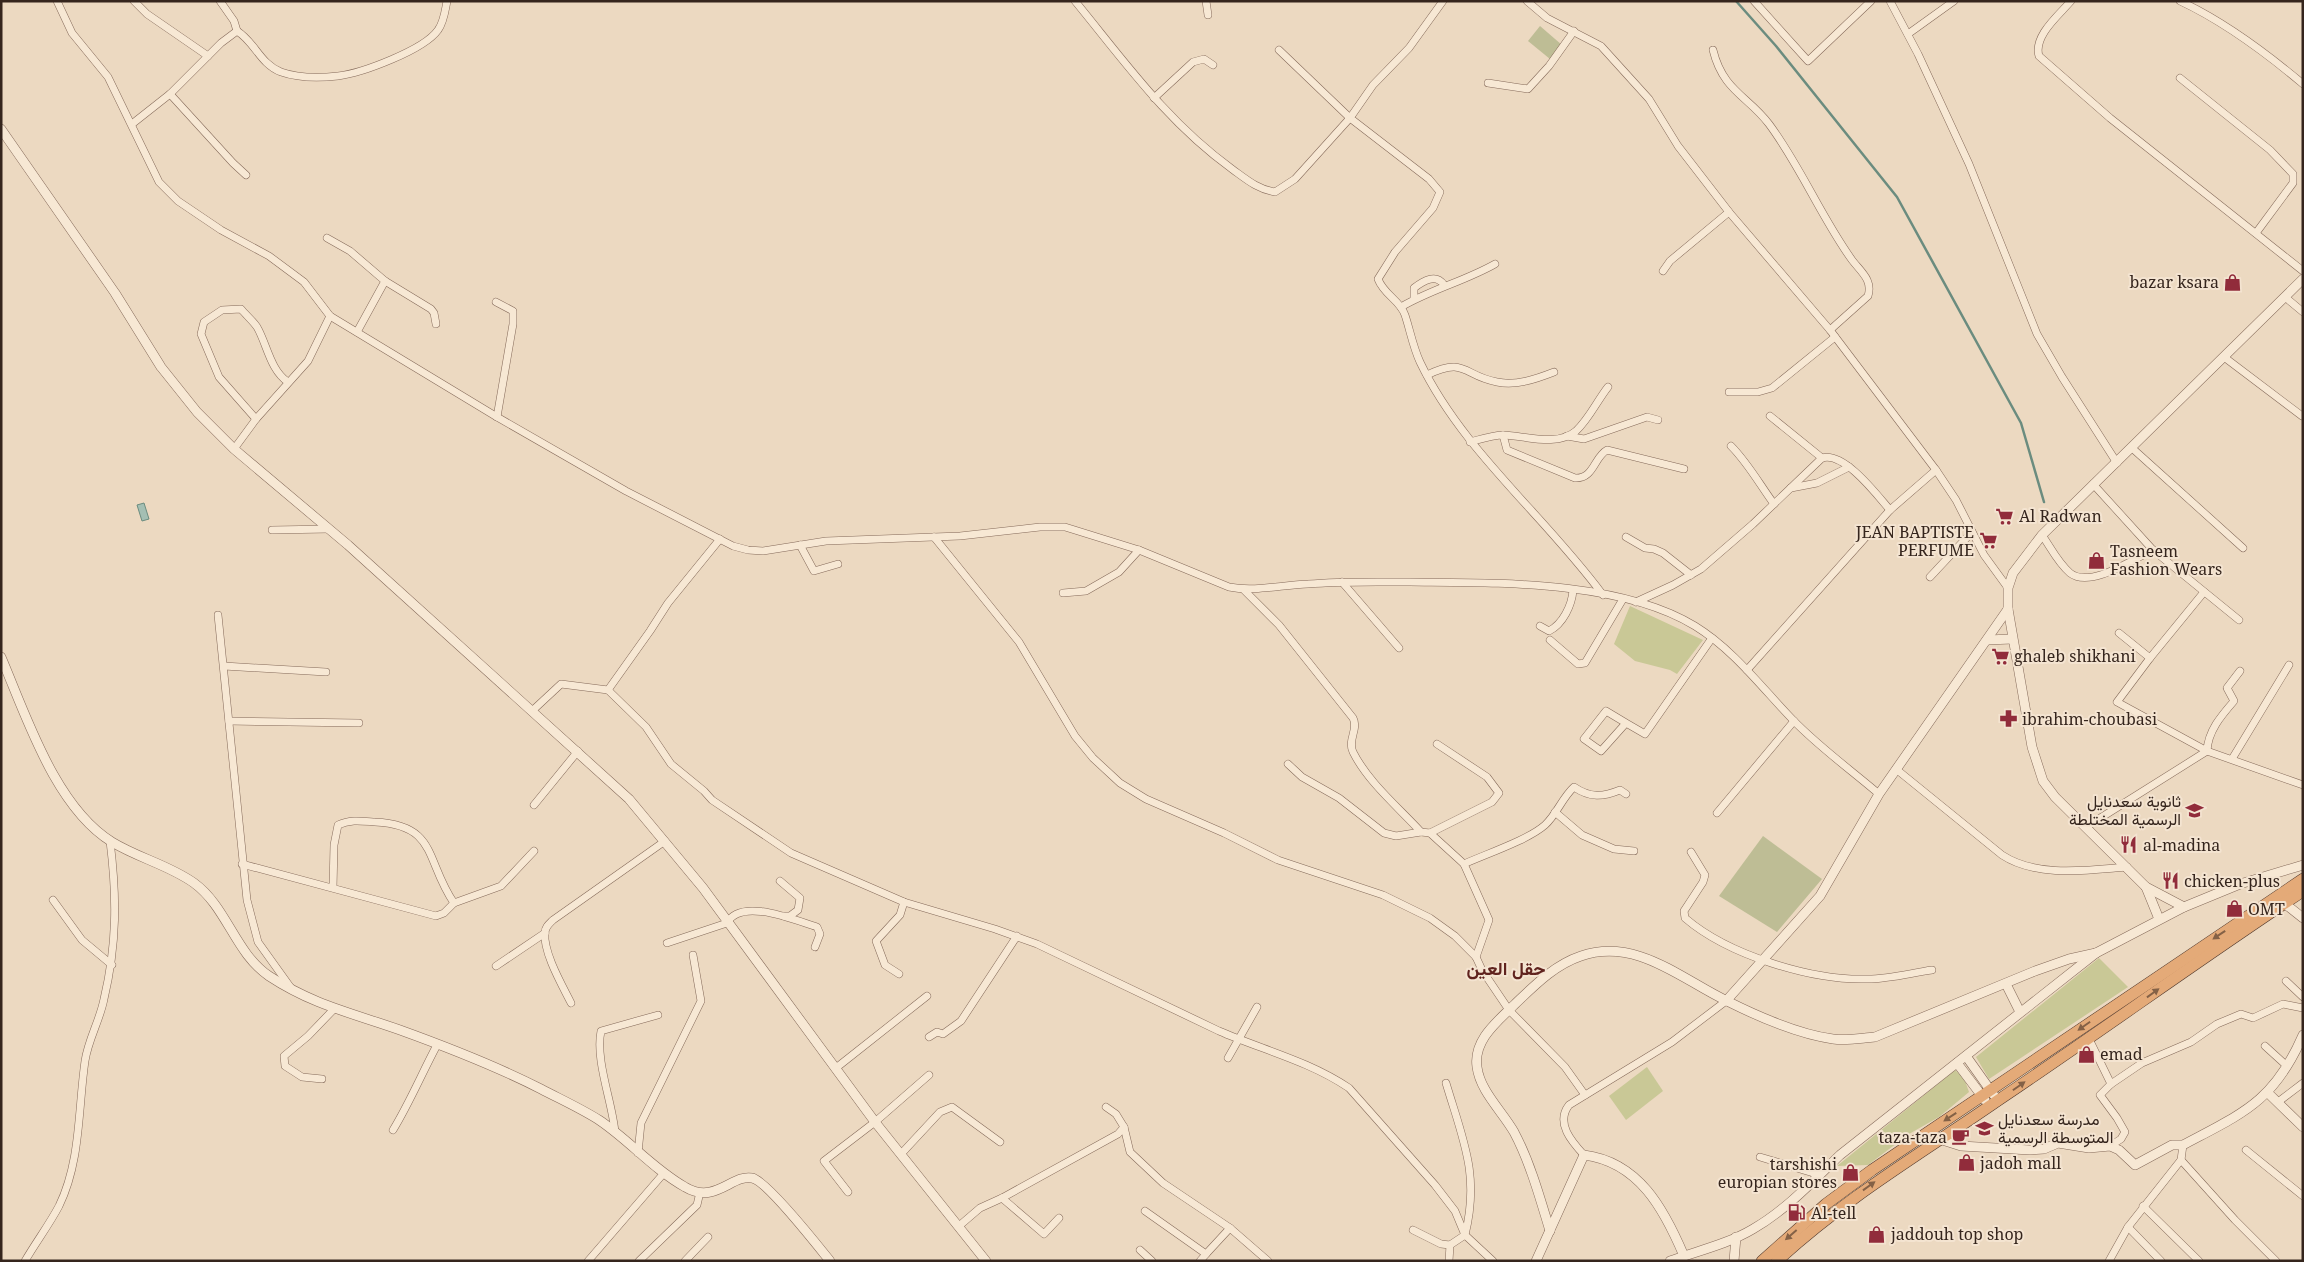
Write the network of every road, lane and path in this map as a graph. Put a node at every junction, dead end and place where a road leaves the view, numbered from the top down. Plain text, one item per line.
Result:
1 (57, 1) edge
2 (134, 1) edge
3 (220, 1) edge
4 (446, 1) edge
5 (1075, 1) edge
6 (1206, 1) edge
7 (1443, 1) edge
8 (1527, 1) edge
9 (1754, 1) edge
10 (1871, 1) edge
11 (1954, 1) edge
12 (2071, 1) edge
13 (2180, 1) edge
14 (1891, 2) edge
15 (1208, 15) dead end
16 (237, 31) junction
17 (1574, 31) junction
18 (1908, 34) junction
19 (1279, 50) dead end
20 (1713, 50) dead end
21 (208, 56) junction
22 (1213, 65) dead end
23 (2180, 78) dead end
24 (1488, 83) dead end
25 (2303, 84) edge
26 (170, 94) junction
27 (1154, 98) junction
28 (1350, 118) junction
29 (132, 124) junction
30 (1, 129) edge
31 (246, 175) dead end
32 (1730, 212) junction
33 (2256, 233) junction
34 (327, 238) dead end
35 (1495, 264) dead end
36 (1663, 271) dead end
37 (2303, 271) edge
38 (2303, 279) edge
39 (385, 280) junction
40 (1444, 285) junction
41 (2284, 297) junction
42 (1414, 300) junction
43 (496, 302) dead end
44 (1401, 307) junction
45 (2303, 312) edge
46 (330, 316) junction
47 (436, 324) dead end
48 (1830, 330) junction
49 (357, 332) junction
50 (1835, 337) junction
51 (2224, 357) junction
52 (1554, 372) dead end
53 (1427, 375) junction
54 (288, 382) junction
55 (1608, 387) dead end
56 (1729, 392) dead end
57 (1770, 416) dead end
58 (2302, 416) edge
59 (496, 417) junction
60 (256, 418) junction
61 (1658, 420) dead end
62 (1503, 435) junction
63 (1567, 436) junction
64 (1470, 442) junction
65 (1731, 446) dead end
66 (2132, 448) junction
67 (234, 449) junction
68 (1822, 458) junction
69 (2117, 463) junction
70 (1849, 467) junction
71 (1684, 469) dead end
72 (1936, 470) junction
73 (2093, 484) junction
74 (1791, 488) junction
75 (1774, 504) junction
76 (1890, 510) junction
77 (329, 529) junction
78 (272, 530) dead end
79 (1972, 532) junction
80 (2042, 535) junction
81 (934, 537) junction
82 (1626, 537) dead end
83 (720, 539) junction
84 (800, 545) junction
85 (2244, 548) dead end
86 (1139, 550) junction
87 (2152, 550) junction
88 (838, 564) dead end
89 (1691, 576) junction
90 (1930, 577) dead end
91 (1342, 582) junction
92 (2008, 588) junction
93 (1244, 590) junction
94 (1573, 590) junction
95 (2204, 592) junction
96 (1062, 594) dead end
97 (1603, 595) junction
98 (1623, 599) junction
99 (1636, 602) junction
100 (2008, 609) junction
101 (218, 616) dead end
102 (2239, 620) dead end
103 (1540, 626) dead end
104 (2119, 633) dead end
105 (1712, 638) junction
106 (2012, 639) junction
107 (1550, 640) dead end
108 (1987, 640) junction
109 (1399, 648) dead end
110 (1, 656) edge
111 (2150, 658) junction
112 (2289, 665) dead end
113 (224, 666) junction
114 (1747, 670) junction
115 (2240, 671) dead end
116 (326, 672) dead end
117 (608, 690) junction
118 (532, 710) junction
119 (229, 721) junction
120 (1794, 721) junction
121 (360, 723) dead end
122 (1626, 723) junction
123 (1437, 744) dead end
124 (578, 751) junction
125 (2207, 751) junction
126 (2232, 759) junction
127 (1288, 764) dead end
128 (1896, 769) junction
129 (2303, 785) edge
130 (1626, 794) dead end
131 (1879, 794) junction
132 (534, 805) dead end
133 (1555, 812) junction
134 (1717, 813) dead end
135 (2086, 827) junction
136 (1420, 832) junction
137 (1430, 833) junction
138 (110, 841) junction
139 (665, 841) junction
140 (534, 851) dead end
141 (1634, 851) dead end
142 (1691, 852) dead end
143 (242, 864) junction
144 (1464, 864) junction
145 (2303, 865) edge
146 (2127, 867) junction
147 (2303, 879) edge
148 (780, 881) dead end
149 (2146, 886) junction
150 (333, 888) junction
151 (2303, 891) edge
152 (53, 900) dead end
153 (904, 902) junction
154 (454, 903) junction
155 (2284, 903) junction
156 (2184, 907) junction
157 (776, 915) junction
158 (2303, 918) edge
159 (2159, 920) junction
160 (727, 923) junction
161 (545, 933) junction
162 (1017, 936) junction
163 (667, 943) dead end
164 (815, 947) dead end
165 (2096, 953) junction
166 (693, 955) dead end
167 (1476, 957) junction
168 (1762, 962) junction
169 (112, 965) junction
170 (496, 966) dead end
171 (1932, 970) dead end
172 (898, 974) dead end
173 (2286, 981) dead end
174 (2006, 984) junction
175 (293, 990) junction
176 (926, 996) dead end
177 (2303, 997) edge
178 (1726, 1001) junction
179 (570, 1003) dead end
180 (1257, 1006) dead end
181 (2303, 1008) edge
182 (334, 1009) junction
183 (1509, 1010) junction
184 (2020, 1012) junction
185 (658, 1015) dead end
186 (2303, 1035) edge
187 (929, 1037) dead end
188 (1238, 1039) junction
189 (2089, 1039) junction
190 (437, 1045) junction
191 (2265, 1046) dead end
192 (1966, 1056) junction
193 (1228, 1058) dead end
194 (1957, 1063) junction
195 (2287, 1066) junction
196 (836, 1068) junction
197 (929, 1075) dead end
198 (322, 1079) dead end
199 (1446, 1083) dead end
200 (2303, 1083) edge
201 (2111, 1084) junction
202 (1987, 1093) junction
203 (2268, 1093) junction
204 (1585, 1095) junction
205 (2278, 1102) junction
206 (1993, 1104) junction
207 (1106, 1106) dead end
208 (875, 1122) junction
209 (1124, 1127) junction
210 (2303, 1127) edge
211 (393, 1130) dead end
212 (615, 1132) junction
213 (1939, 1139) junction
214 (1000, 1142) dead end
215 (2184, 1145) junction
216 (2110, 1146) junction
217 (2246, 1150) dead end
218 (638, 1152) junction
219 (901, 1154) junction
220 (1584, 1155) junction
221 (1760, 1156) dead end
222 (2181, 1160) junction
223 (664, 1173) junction
224 (1820, 1175) junction
225 (700, 1192) junction
226 (848, 1192) dead end
227 (2303, 1196) edge
228 (1002, 1198) junction
229 (2143, 1206) junction
230 (1145, 1211) dead end
231 (1059, 1218) dead end
232 (959, 1226) junction
233 (2128, 1227) junction
234 (1230, 1228) junction
235 (1413, 1230) dead end
236 (1550, 1231) junction
237 (1465, 1235) junction
238 (708, 1236) dead end
239 (1736, 1237) junction
240 (1450, 1245) junction
241 (1140, 1250) dead end
242 (1206, 1254) junction
243 (1684, 1256) junction
244 (25, 1261) edge
245 (588, 1261) edge
246 (639, 1261) edge
247 (685, 1261) edge
248 (830, 1261) edge
249 (986, 1261) edge
250 (1152, 1261) edge
251 (1200, 1261) edge
252 (1268, 1261) edge
253 (1449, 1261) edge
254 (1493, 1261) edge
255 (1536, 1261) edge
256 (1670, 1261) edge
257 (1734, 1261) edge
258 (1762, 1261) edge
259 (1777, 1261) edge
260 (2109, 1261) edge
261 (2161, 1261) edge
262 (2199, 1261) edge
263 (2276, 1261) edge

1 - 29 street
2 - 21 street
3 - 16 street
4 - 16 street
5 - 27 street
6 - 15 street
7 - 28 street
8 - 17 street
9 - 10 street
11 - 18 street
12 - 33 street
13 - 25 street
14 - 18 street
16 - 21 street
17 - 24 street
17 - 32 street
18 - 69 street
19 - 28 street
20 - 48 street
21 - 26 street
22 - 27 street
23 - 33 street
26 - 29 street
26 - 31 street
27 - 28 street
28 - 44 street
29 - 46 street
30 - 67 street
32 - 36 street
32 - 48 street
33 - 37 street
34 - 39 street
35 - 40 street
38 - 41 street
39 - 47 street
39 - 49 street
40 - 42 street
40 - 42 street
41 - 45 street
41 - 51 street
42 - 44 street
43 - 59 street
44 - 53 street
46 - 49 street
46 - 54 street
48 - 50 street
49 - 59 street
50 - 56 street
50 - 72 street
51 - 58 street
51 - 66 street
52 - 53 street
53 - 64 street
54 - 60 street
54 - 60 street
55 - 63 street
57 - 68 street
59 - 83 street
60 - 67 street
61 - 63 street
62 - 63 street
62 - 64 street
62 - 71 street
64 - 97 street
65 - 75 street
66 - 69 street
66 - 85 street
67 - 77 street
68 - 70 street
68 - 74 street
69 - 73 street
70 - 74 street
70 - 76 street
72 - 76 street
72 - 79 street
73 - 80 street
73 - 87 street
74 - 75 street
75 - 89 street
76 - 114 street
77 - 78 street
77 - 118 street
79 - 90 street
79 - 92 street
80 - 87 street
80 - 92 street
81 - 84 street
81 - 86 street
81 - 167 street
82 - 89 street
83 - 84 street
83 - 117 street
84 - 88 street
86 - 93 street
86 - 96 street
87 - 95 street
89 - 99 street
91 - 93 street
91 - 94 street
91 - 109 street
92 - 100 street
93 - 136 street
94 - 97 street
94 - 103 street
95 - 102 street
95 - 111 street
97 - 98 street
98 - 99 street
98 - 107 street
99 - 105 street
100 - 106 street
100 - 108 street
101 - 113 street
104 - 111 street
105 - 114 street
105 - 122 street
106 - 108 street
106 - 135 street
108 - 128 street
110 - 138 street
111 - 125 street
112 - 126 street
113 - 116 street
113 - 119 street
114 - 120 street
115 - 125 street
117 - 118 street
117 - 153 street
118 - 124 street
119 - 121 street
119 - 143 street
120 - 131 street
120 - 134 street
122 - 122 street
123 - 137 street
124 - 132 street
124 - 139 street
125 - 126 street
125 - 135 street
126 - 129 street
127 - 136 street
128 - 131 street
128 - 146 street
130 - 133 street
131 - 168 street
133 - 141 street
133 - 144 street
135 - 146 street
136 - 137 street
137 - 144 street
138 - 169 street
138 - 175 street
139 - 160 street
139 - 161 street
140 - 154 street
142 - 168 street
143 - 150 street
143 - 175 street
144 - 167 street
145 - 156 street
146 - 149 street
147 -> 202 highway
148 - 157 street
149 - 156 street
149 - 159 street
150 - 154 street
150 - 154 street
151 - 155 highway
152 - 169 street
153 - 162 street
153 - 172 street
155 - 158 street
189 -> 155 highway
156 - 159 street
157 - 160 street
157 - 164 street
159 - 165 street
160 - 163 street
160 - 196 street
161 - 170 street
161 - 179 street
162 - 187 street
162 - 188 street
165 - 174 street
165 - 184 street
166 - 218 street
167 - 183 street
168 - 171 street
168 - 178 street
169 - 244 street
173 - 177 street
174 - 178 street
174 - 184 street
175 - 182 street
176 - 196 street
178 - 183 street
178 - 204 street
180 - 188 street
181 - 201 street
182 - 190 street
182 - 198 street
183 - 204 street
183 - 236 street
184 - 192 street
185 - 212 street
186 - 195 street
188 - 193 street
188 - 237 street
189 - 201 street
206 -> 189 highway
190 - 211 street
190 - 212 street
191 - 195 street
192 - 194 street
192 - 202 street
194 - 202 street
194 - 224 street
195 - 203 street
196 - 208 street
197 - 208 street
199 - 237 street
200 - 205 street
201 - 216 street
202 - 206 street
202 -> 258 highway
203 - 205 street
203 - 215 street
204 - 220 street
205 - 210 street
206 - 213 highway
207 - 209 street
208 - 219 street
208 - 226 street
209 - 228 street
209 - 234 street
212 - 218 street
213 - 216 street
259 -> 213 highway
214 - 219 street
215 - 216 street
215 - 222 street
217 - 227 street
218 - 223 street
219 - 232 street
220 - 236 street
220 - 243 street
221 - 224 street
222 - 229 street
222 - 263 street
223 - 225 street
223 - 245 street
224 - 239 street
225 - 246 street
225 - 248 street
228 - 231 street
228 - 232 street
229 - 233 street
229 - 262 street
230 - 242 street
232 - 249 street
233 - 260 street
233 - 261 street
234 - 242 street
234 - 252 street
235 - 240 street
236 - 255 street
237 - 240 street
237 - 254 street
238 - 247 street
239 - 243 street
239 - 257 street
240 - 253 street
241 - 250 street
242 - 251 street
243 - 256 street

